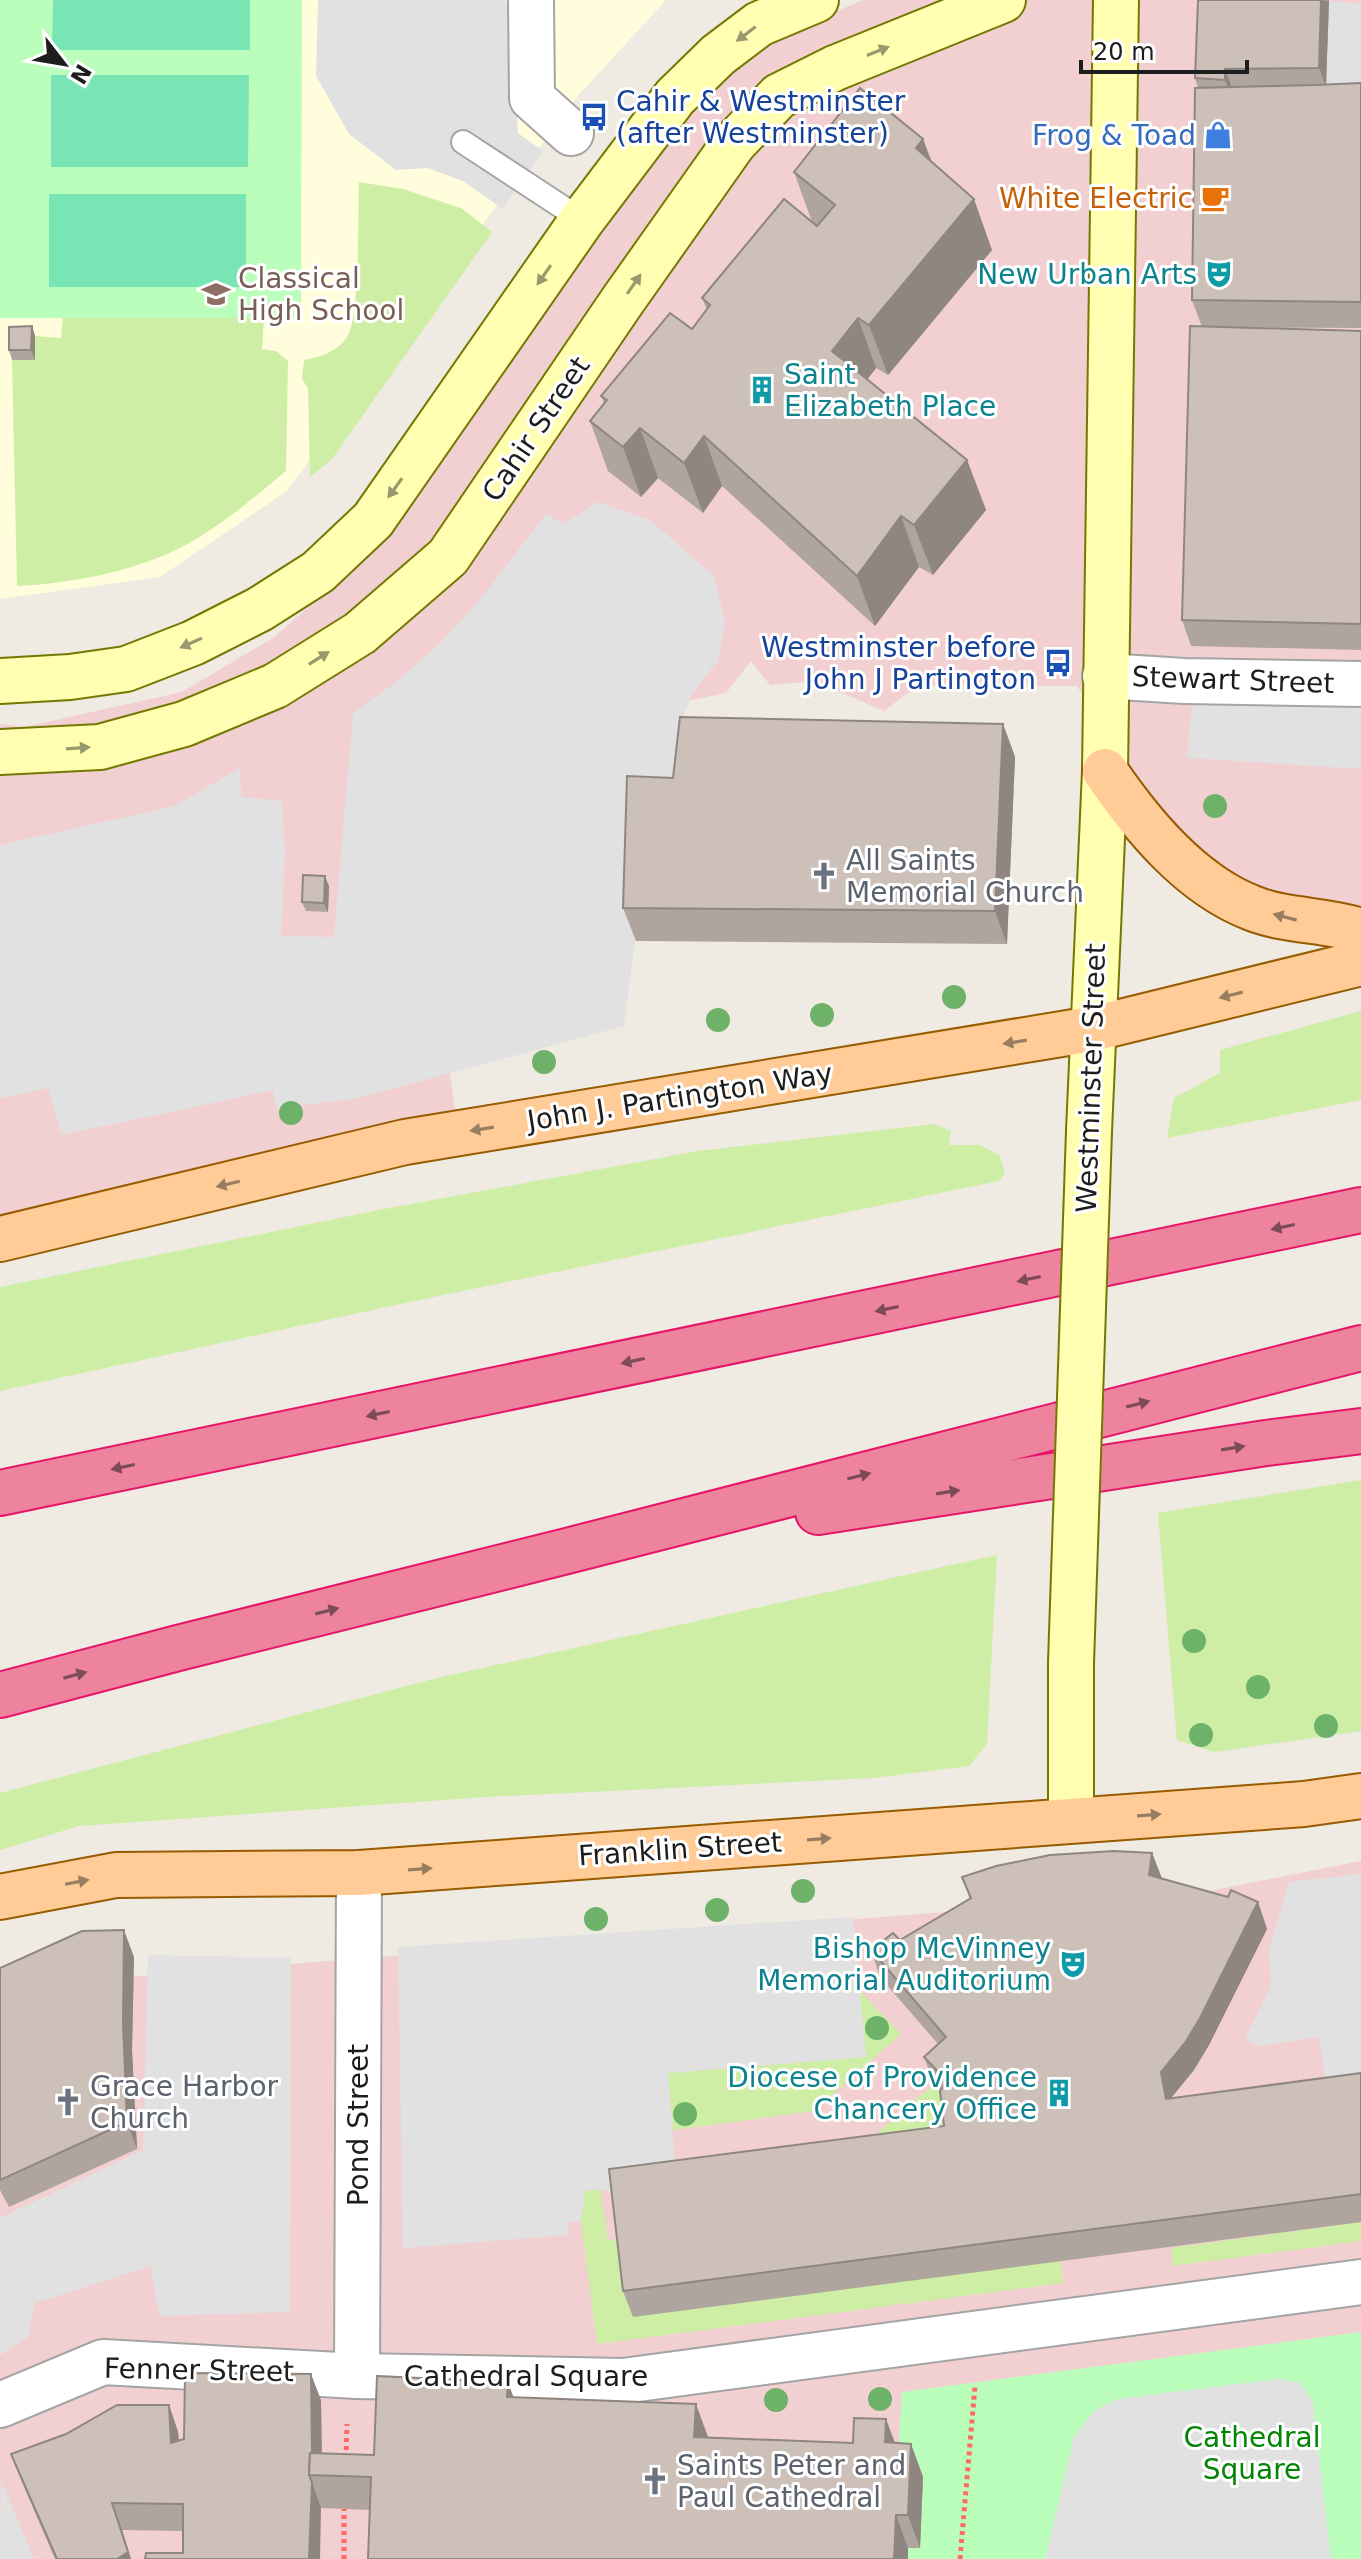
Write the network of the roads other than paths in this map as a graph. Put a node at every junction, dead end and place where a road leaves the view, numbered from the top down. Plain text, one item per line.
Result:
1 (531, 0) edge
2 (816, 0) edge
3 (1003, 0) edge
4 (1116, 0) edge
5 (571, 133) dead end
6 (463, 142) dead end
7 (582, 220) junction
8 (1105, 676) junction
9 (0, 681) edge
10 (1361, 684) edge
11 (0, 752) edge
12 (1105, 771) junction
13 (1361, 931) edge
14 (1361, 963) edge
15 (1092, 1029) junction
16 (1361, 1210) edge
17 (0, 1239) edge
18 (1361, 1348) edge
19 (1361, 1431) edge
20 (0, 1493) edge
21 (567, 1551) junction
22 (0, 1695) edge
23 (1361, 1796) edge
24 (1071, 1820) junction
25 (359, 1873) junction
26 (0, 1897) edge
27 (1361, 2282) edge
28 (352, 2395) junction
29 (0, 2405) edge

1 - 5 street
2 -> 7 street
11 -> 3 street, Cahir Street
4 - 8 street, Westminster Street
6 - 7 lane
7 -> 9 street
8 - 10 street, Stewart Street
8 - 12 street, Westminster Street
13 -> 12 main road
12 - 15 street, Westminster Street
14 -> 15 main road, John J. Partington Way
15 -> 17 main road, John J. Partington Way
15 - 24 street, Westminster Street, bridge
16 -> 20 highway
21 -> 18 highway
21 -> 19 highway
22 -> 21 highway
24 -> 23 main road, Franklin Street
25 -> 24 main road, Franklin Street
26 -> 25 main road, Franklin Street
25 - 28 street, Pond Street
27 - 28 street, Cathedral Square
28 - 29 street, Fenner Street

